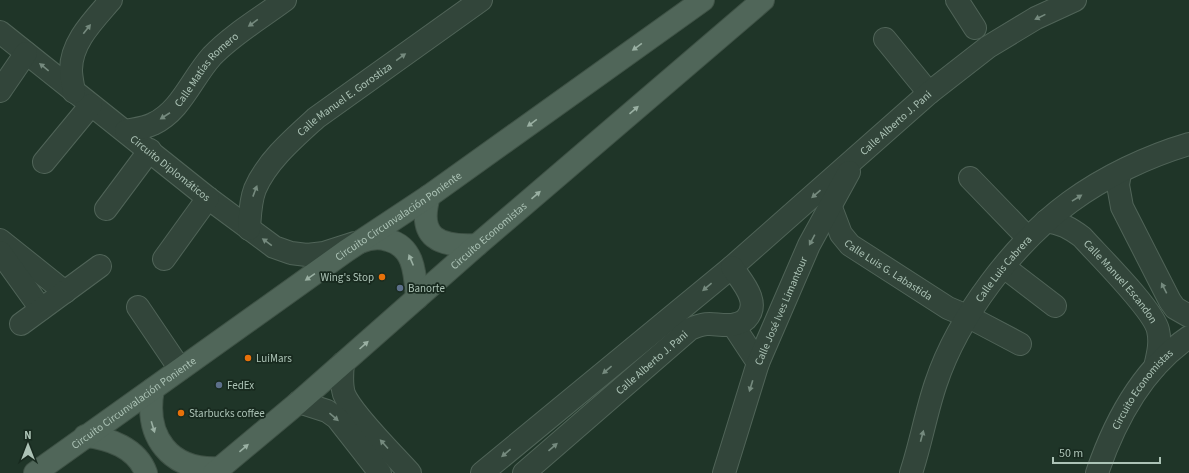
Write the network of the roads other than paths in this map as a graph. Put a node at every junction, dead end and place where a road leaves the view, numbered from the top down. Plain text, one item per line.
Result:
1 (111, 0) edge
2 (285, 0) edge
3 (481, 0) edge
4 (676, 0) edge
5 (703, 0) edge
6 (763, 0) edge
7 (958, 0) edge
8 (1075, 0) edge
9 (663, 28) junction
10 (975, 28) dead end
11 (0, 32) edge
12 (885, 39) dead end
13 (26, 53) junction
14 (0, 91) edge
15 (929, 94) junction
16 (83, 98) junction
17 (126, 131) junction
18 (1189, 144) edge
19 (150, 150) junction
20 (858, 157) junction
21 (44, 162) dead end
22 (1120, 173) junction
23 (970, 178) dead end
24 (429, 196) junction
25 (208, 198) junction
26 (830, 205) junction
27 (106, 209) dead end
28 (1046, 221) junction
29 (249, 229) junction
30 (1028, 238) junction
31 (0, 240) edge
32 (358, 242) junction
33 (477, 245) junction
34 (0, 252) edge
35 (164, 259) dead end
36 (100, 266) dead end
37 (732, 267) junction
38 (1004, 267) junction
39 (65, 292) junction
40 (417, 298) junction
41 (1055, 306) dead end
42 (138, 307) dead end
43 (41, 309) junction
44 (967, 316) junction
45 (1189, 316) edge
46 (21, 324) dead end
47 (733, 325) junction
48 (1189, 337) edge
49 (1020, 344) dead end
50 (344, 363) junction
51 (758, 363) junction
52 (1155, 367) junction
53 (180, 369) junction
54 (153, 389) junction
55 (299, 402) junction
56 (85, 436) junction
57 (217, 471) edge
58 (35, 473) edge
59 (146, 473) edge
60 (380, 473) edge
61 (410, 473) edge
62 (482, 473) edge
63 (524, 473) edge
64 (724, 473) edge
65 (911, 473) edge
66 (1097, 473) edge

16 -> 1 street
2 -> 17 street, Calle Matías Romero
29 -> 3 street, Calle Manuel E. Gorostiza
4 - 9 main road
5 - 9 main road, Circuito Circunvalación Poniente
33 -> 6 main road, Circuito Economistas
7 - 10 street
8 -> 15 street, Calle Alberto J. Pani
9 -> 24 main road, Circuito Circunvalación Poniente
11 - 13 street, Circuito Diplomáticos
12 - 15 street
13 - 14 street
16 -> 13 street, Circuito Diplomáticos
15 - 20 street, Calle Alberto J. Pani
16 - 17 street, Circuito Diplomáticos
16 - 21 street
17 - 19 street, Circuito Diplomáticos
18 - 22 street, Calle Luis Cabrera
19 - 25 street, Circuito Diplomáticos
19 - 27 street
20 - 26 street, Calle José Ives Limantour
20 -> 37 street, Calle Alberto J. Pani
28 -> 22 street, Calle Luis Cabrera
45 -> 22 street
23 - 30 street
24 - 32 main road, Circuito Circunvalación Poniente
24 - 33 main road
25 - 29 street, Circuito Diplomáticos
25 - 35 street
26 - 44 street, Calle Luis G. Labastida
26 -> 51 street, Calle José Ives Limantour
28 - 30 street, Calle Luis Cabrera
28 - 52 street, Calle Manuel Escandon
32 -> 29 street, Circuito Diplomáticos
30 - 38 street, Calle Luis Cabrera
31 - 39 street
40 -> 32 main road
32 -> 53 main road, Circuito Circunvalación Poniente
33 - 40 main road, Circuito Economistas
34 - 43 street
36 - 39 street
37 - 47 street
37 -> 62 street, Calle Alberto J. Pani
38 - 41 street
38 - 44 street, Calle Luis Cabrera
39 - 43 street
50 -> 40 main road, Circuito Economistas
42 - 53 street
43 - 46 street
44 - 49 street, Calle Luis G. Labastida
65 -> 44 street, Calle Luis Cabrera
47 - 51 street
63 -> 47 street, Calle Alberto J. Pani
48 - 52 street, Circuito Economistas
50 - 55 main road, Circuito Economistas
61 -> 50 street
51 -> 64 street, Calle José Ives Limantour
52 - 66 street, Circuito Economistas
53 - 54 main road, Circuito Circunvalación Poniente
54 - 56 main road, Circuito Circunvalación Poniente
54 -> 57 main road
57 -> 55 main road, Circuito Economistas
55 -> 60 street
56 - 58 main road, Circuito Circunvalación Poniente
56 - 59 main road

